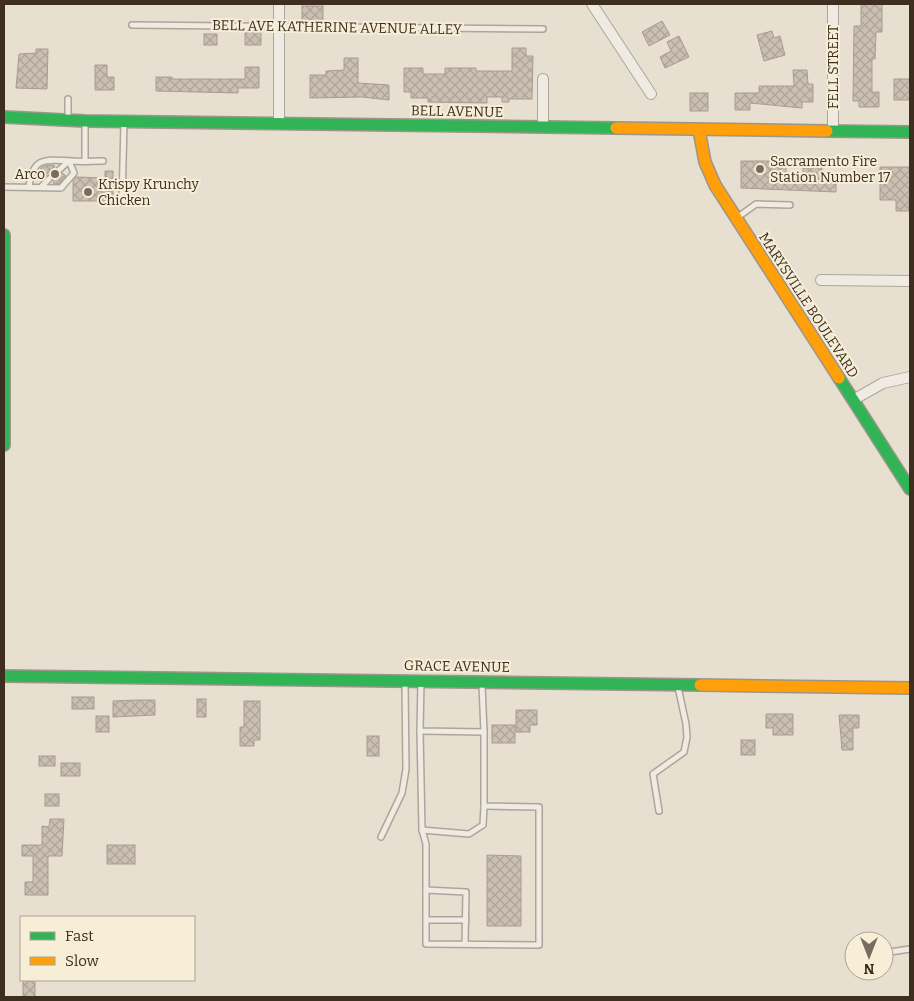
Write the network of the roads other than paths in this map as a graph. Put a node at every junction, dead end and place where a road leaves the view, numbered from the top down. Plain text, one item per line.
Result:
1 (279, 4) edge
2 (592, 4) edge
3 (833, 4) edge
4 (132, 25) dead end
5 (279, 26) junction
6 (543, 29) dead end
7 (543, 78) dead end
8 (651, 94) dead end
9 (68, 99) dead end
10 (4, 117) edge
11 (68, 119) junction
12 (84, 121) junction
13 (124, 121) junction
14 (279, 123) junction
15 (543, 127) junction
16 (699, 130) junction
17 (833, 131) junction
18 (910, 132) edge
19 (69, 161) junction
20 (85, 161) junction
21 (103, 161) dead end
22 (59, 170) dead end
23 (49, 179) dead end
24 (4, 187) edge
25 (29, 187) junction
26 (41, 188) junction
27 (122, 204) dead end
28 (790, 205) dead end
29 (736, 219) junction
30 (4, 235) edge
31 (821, 280) dead end
32 (910, 281) edge
33 (910, 378) edge
34 (853, 400) junction
35 (4, 445) edge
36 (909, 486) edge
37 (4, 676) edge
38 (405, 680) junction
39 (421, 681) junction
40 (482, 682) junction
41 (678, 684) junction
42 (910, 688) edge
43 (420, 731) junction
44 (484, 732) junction
45 (484, 806) junction
46 (660, 811) dead end
47 (422, 830) junction
48 (381, 837) dead end
49 (426, 890) junction
50 (426, 920) junction
51 (466, 920) junction
52 (465, 944) junction
53 (910, 949) edge
54 (894, 951) edge

1 - 5 street
2 - 8 street
3 - 17 street, FELL STREET
4 - 5 lane, BELL AVE KATHERINE AVENUE ALLEY
5 - 6 lane, BELL AVE KATHERINE AVENUE ALLEY
5 - 14 street
7 - 15 street
9 - 11 lane
10 - 11 main road, BELL AVENUE
11 - 12 main road, BELL AVENUE
12 - 13 main road, BELL AVENUE
12 - 20 lane
13 - 14 main road, BELL AVENUE
13 - 27 lane
14 - 15 main road, BELL AVENUE
15 - 16 main road, BELL AVENUE
16 - 17 main road, BELL AVENUE
16 - 29 main road, MARYSVILLE BOULEVARD
17 - 18 main road, BELL AVENUE
19 - 20 lane
19 - 22 lane
19 - 25 lane
19 - 26 lane
20 - 21 lane
23 - 26 lane
24 - 25 lane
25 - 26 lane
28 - 29 lane
29 - 34 main road, MARYSVILLE BOULEVARD
30 - 35 main road
31 - 32 street
33 - 34 street
34 - 36 main road, MARYSVILLE BOULEVARD
37 - 38 main road, GRACE AVENUE
38 - 39 main road, GRACE AVENUE
38 - 48 lane
39 - 40 main road, GRACE AVENUE
39 - 43 lane
40 - 41 main road, GRACE AVENUE
40 - 44 lane
41 - 42 main road, GRACE AVENUE
41 - 46 lane
43 - 44 lane
43 - 47 lane
44 - 45 lane
45 - 47 lane
45 - 52 lane
47 - 49 lane
49 - 50 lane
49 - 51 lane
50 - 51 lane
50 - 52 lane
51 - 52 lane
53 - 54 lane

